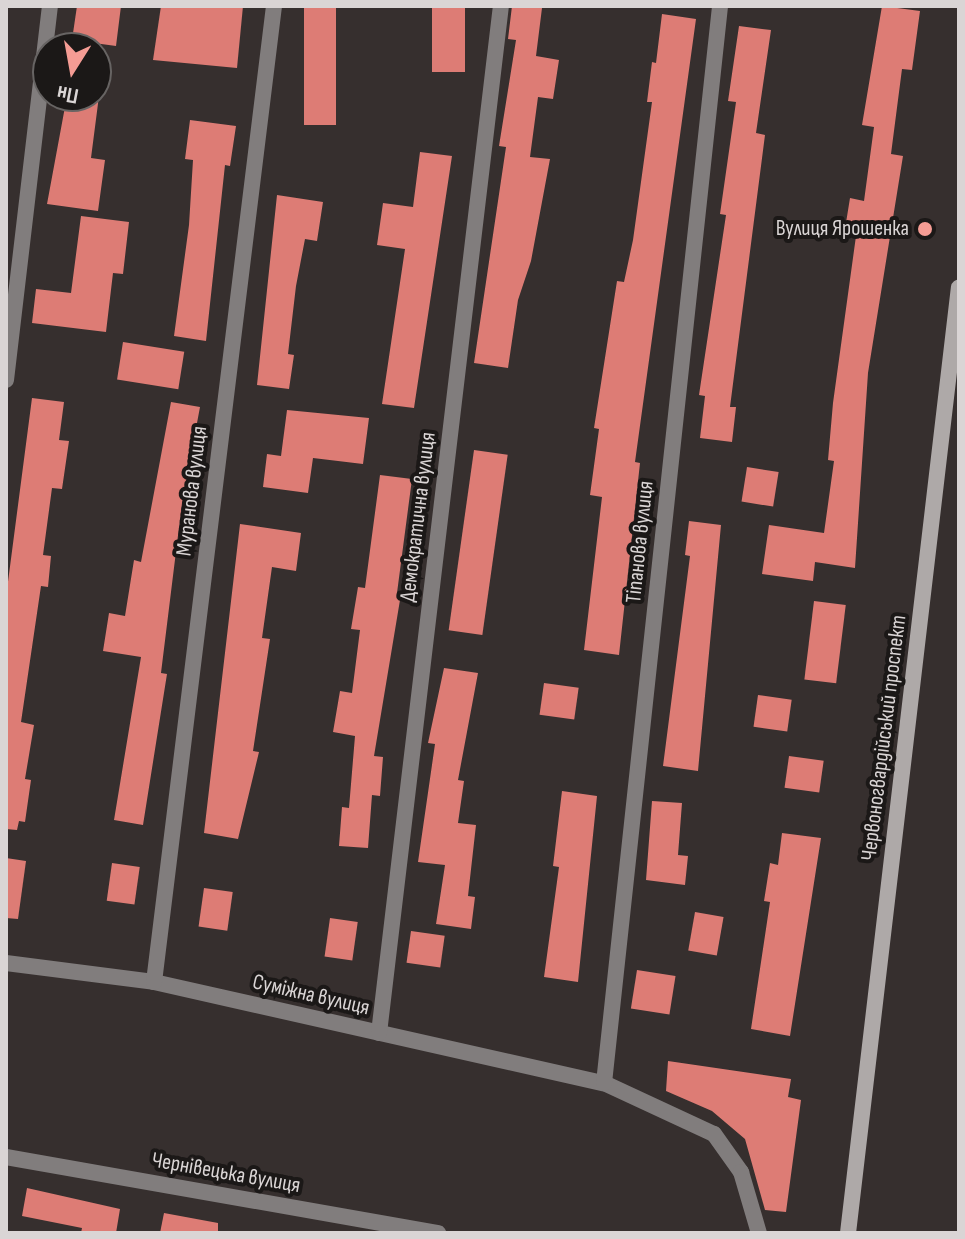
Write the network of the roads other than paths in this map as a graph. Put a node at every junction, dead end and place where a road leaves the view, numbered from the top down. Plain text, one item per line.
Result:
1 (50, 6) edge
2 (274, 6) edge
3 (501, 6) edge
4 (720, 6) edge
5 (959, 287) edge
6 (6, 380) edge
7 (6, 963) edge
8 (154, 982) junction
9 (379, 1033) junction
10 (604, 1083) junction
11 (6, 1157) edge
12 (438, 1233) edge
13 (759, 1233) edge
14 (848, 1233) edge

1 - 6 street
2 - 8 street, Муранова вулиця
3 - 9 street, Демократична вулиця
4 - 10 street, Тіпанова вулиця
5 - 14 main road, Червоногвардійський проспект
7 - 8 street, Суміжна вулиця
8 - 9 street, Суміжна вулиця
9 - 10 street, Суміжна вулиця
10 - 13 street, Суміжна вулиця
11 - 12 street, Чернівецька вулиця

